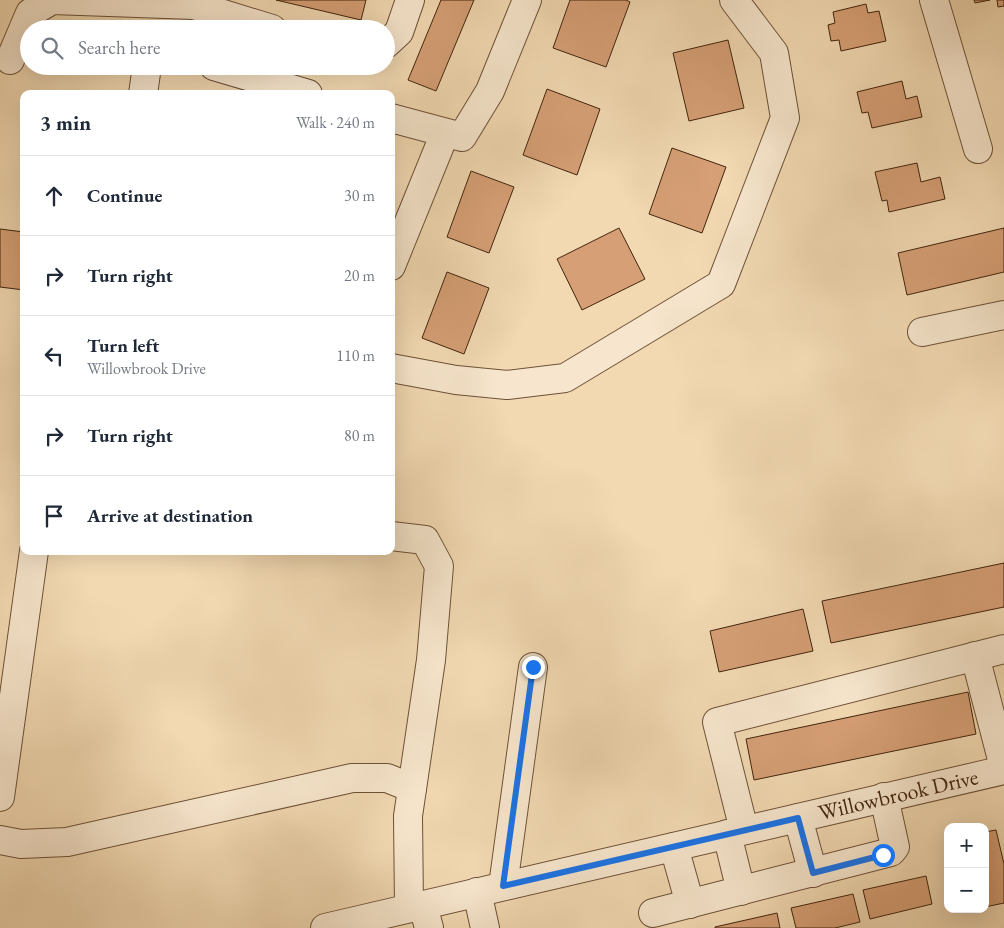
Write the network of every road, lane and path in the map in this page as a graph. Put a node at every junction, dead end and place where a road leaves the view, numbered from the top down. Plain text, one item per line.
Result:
1 (410, 0) edge
2 (527, 0) edge
3 (734, 0) edge
4 (934, 0) edge
5 (34, 5) edge
6 (27, 20) edge
7 (243, 20) edge
8 (395, 36) edge
9 (20, 41) edge
10 (13, 60) edge
11 (146, 75) edge
12 (244, 75) edge
13 (144, 90) edge
14 (295, 90) edge
15 (395, 119) edge
16 (445, 134) junction
17 (978, 149) dead end
18 (395, 256) edge
19 (1004, 315) edge
20 (922, 332) dead end
21 (395, 369) edge
22 (395, 536) edge
23 (33, 555) edge
24 (1004, 649) edge
25 (975, 656) junction
26 (533, 667) dead end
27 (1004, 768) edge
28 (412, 788) junction
29 (0, 797) edge
30 (884, 797) junction
31 (798, 818) junction
32 (736, 832) junction
33 (0, 840) edge
34 (674, 846) junction
35 (813, 873) junction
36 (503, 886) junction
37 (741, 891) junction
38 (477, 892) junction
39 (690, 904) junction
40 (653, 913) dead end
41 (421, 914) edge
42 (325, 928) edge
43 (485, 928) edge

1 - 8 street
2 - 16 street
3 - 21 street
4 - 17 street
5 - 6 street
5 - 7 street
9 - 10 street
11 - 13 street
12 - 14 street
15 - 16 street
16 - 18 street
19 - 20 street
22 - 28 street
23 - 29 street
24 - 25 street
25 - 27 street
25 - 32 street
26 - 36 street
27 - 30 street, Willowbrook Drive
28 - 33 street
28 - 41 street
30 - 31 street, Willowbrook Drive
30 - 35 street
31 - 32 street, Willowbrook Drive
31 - 35 street
32 - 34 street, Willowbrook Drive
32 - 37 street
34 - 36 street, Willowbrook Drive
34 - 39 street
35 - 37 street
36 - 38 street, Willowbrook Drive
37 - 39 street
38 - 41 street, Willowbrook Drive
38 - 43 street
39 - 40 street
41 - 42 street, Willowbrook Drive

